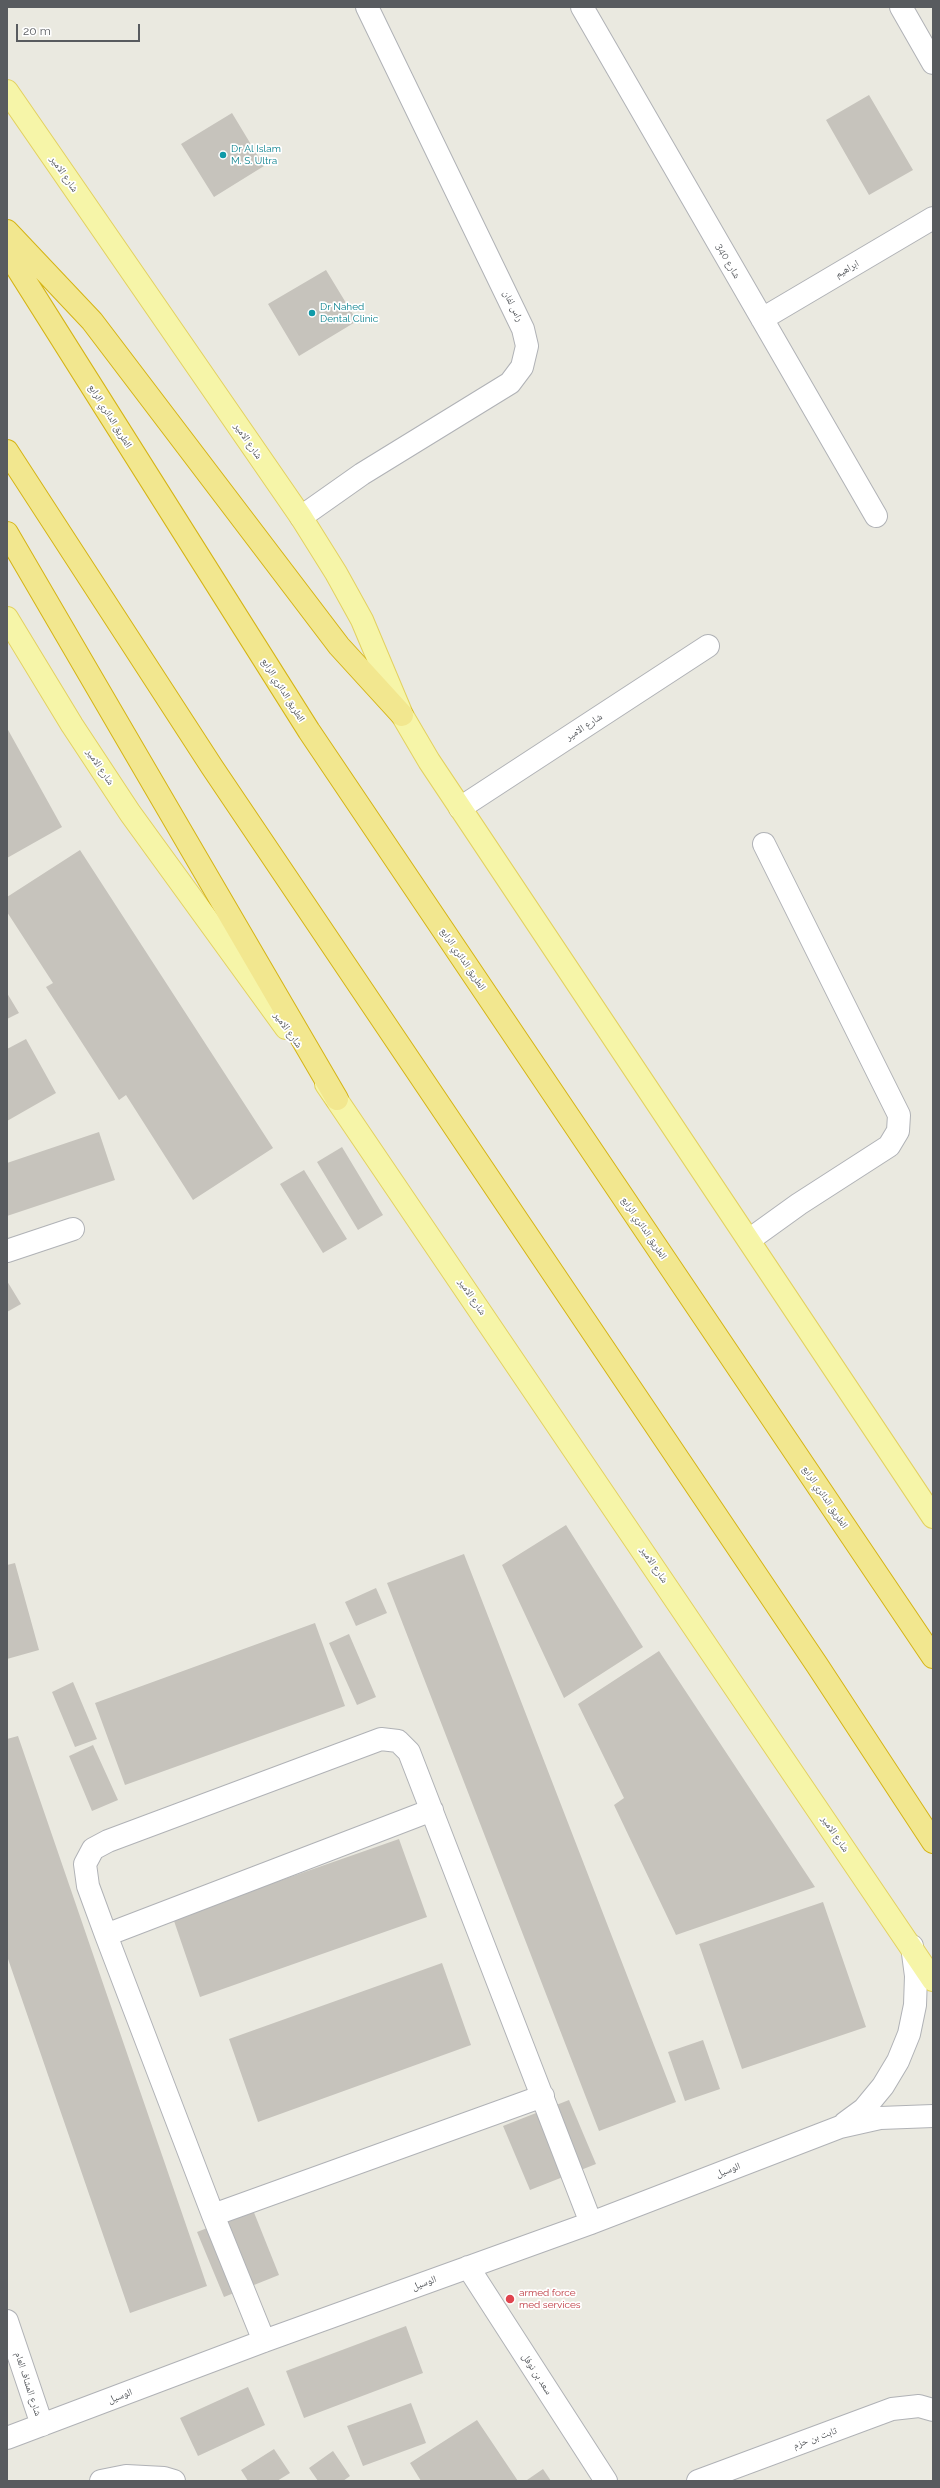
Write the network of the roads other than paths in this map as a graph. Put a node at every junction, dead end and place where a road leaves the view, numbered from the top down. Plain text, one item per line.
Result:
1 (367, 7) edge
2 (582, 7) edge
3 (901, 7) edge
4 (933, 63) edge
5 (7, 91) edge
6 (933, 218) edge
7 (7, 231) edge
8 (7, 252) edge
9 (762, 319) junction
10 (7, 451) edge
11 (876, 516) dead end
12 (301, 517) junction
13 (7, 533) edge
14 (7, 618) edge
15 (708, 646) dead end
16 (402, 715) junction
17 (460, 808) junction
18 (764, 844) dead end
19 (337, 1099) junction
20 (73, 1229) dead end
21 (750, 1240) junction
22 (7, 1251) edge
23 (933, 1517) edge
24 (933, 1657) edge
25 (432, 1810) junction
26 (933, 1842) edge
27 (106, 1935) junction
28 (912, 1946) junction
29 (933, 1980) edge
30 (543, 2096) junction
31 (933, 2116) edge
32 (840, 2127) junction
33 (213, 2215) junction
34 (591, 2223) junction
35 (468, 2267) junction
36 (7, 2321) edge
37 (264, 2341) junction
38 (933, 2410) edge
39 (42, 2425) junction
40 (7, 2438) edge
41 (101, 2481) edge
42 (174, 2481) edge
43 (606, 2481) edge
44 (698, 2481) edge

1 - 12 street, راس لفان
2 - 9 street, شارع 340
3 - 4 street
5 - 12 main road, شارع الامير
6 - 9 street, ابراهيم
7 - 16 highway
8 - 24 highway, الطريق الدائري الرابع
9 - 11 street, شارع 340
10 - 26 highway
12 - 16 main road, شارع الامير
13 - 19 highway
14 - 19 main road, شارع الامير
15 - 17 street, شارع الامير
16 - 17 main road, شارع الامير
17 - 21 main road, شارع الامير
18 - 21 street
19 - 28 main road, شارع الامير
20 - 22 street
21 - 23 main road, شارع الامير
25 - 27 street
25 - 27 street
25 - 30 street
27 - 33 street
28 - 29 main road, شارع الامير
28 - 32 street, الوسيل
30 - 33 street
30 - 34 street
31 - 32 street, الوسيل
32 - 34 street, الوسيل
33 - 37 street
34 - 35 street, الوسيل
35 - 37 street, الوسيل
35 - 43 street, سعد بن نوفل
36 - 39 street, شارع المشاف العام
37 - 39 street, الوسيل
38 - 44 street, ثابت بن حزم
39 - 40 street, الوسيل
41 - 42 street

